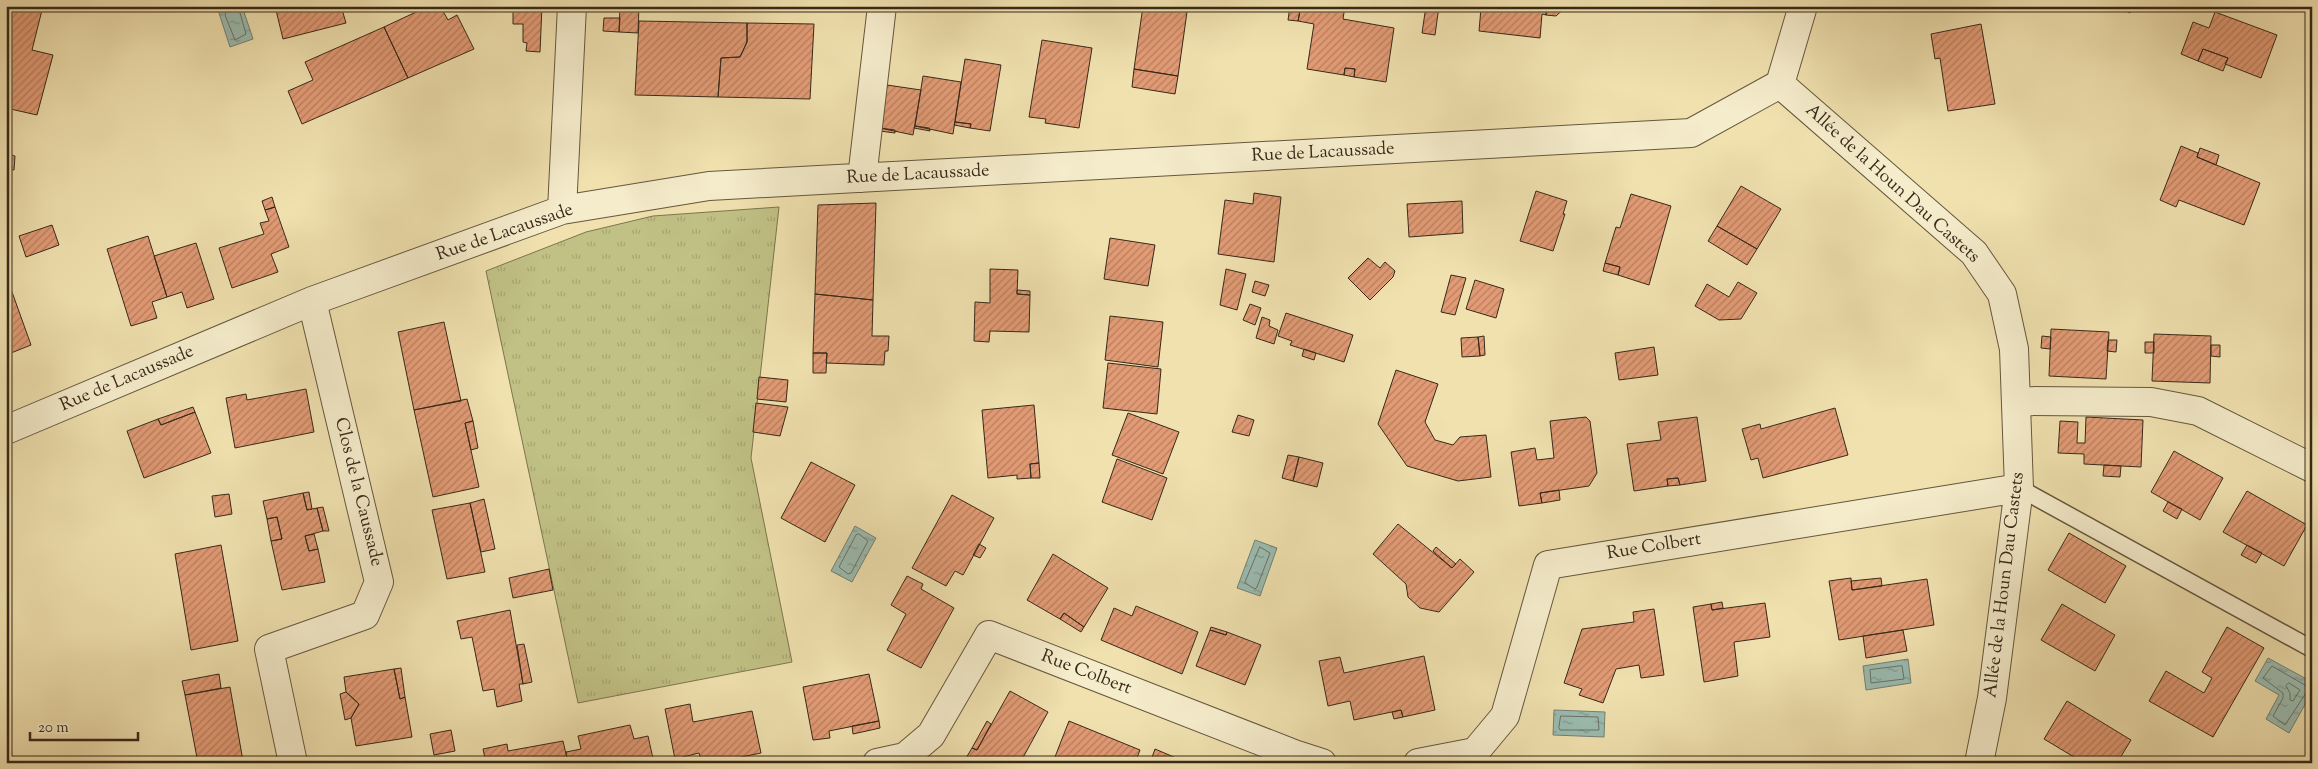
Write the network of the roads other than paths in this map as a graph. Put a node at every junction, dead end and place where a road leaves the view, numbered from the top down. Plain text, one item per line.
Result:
1 (572, 6) edge
2 (882, 6) edge
3 (1803, 6) edge
4 (1780, 84) junction
5 (862, 178) junction
6 (562, 210) junction
7 (312, 301) junction
8 (2017, 401) junction
9 (6, 430) edge
10 (2312, 468) edge
11 (2020, 488) junction
12 (2312, 649) edge
13 (906, 760) edge
14 (293, 763) edge
15 (877, 763) edge
16 (1322, 763) edge
17 (1418, 763) edge
18 (1979, 763) edge

1 - 6 street
2 - 5 street
3 - 4 street
4 - 5 street, Rue de Lacaussade
4 - 8 street, Allée de la Houn Dau Castets
5 - 6 street, Rue de Lacaussade
6 - 7 street, Rue de Lacaussade
7 - 9 street, Rue de Lacaussade
7 - 14 street, Clos de la Caussade
8 - 10 street
8 - 11 street, Allée de la Houn Dau Castets
11 - 12 lane
11 - 17 street, Rue Colbert
11 - 18 street, Allée de la Houn Dau Castets
13 - 15 street
13 - 16 street, Rue Colbert

